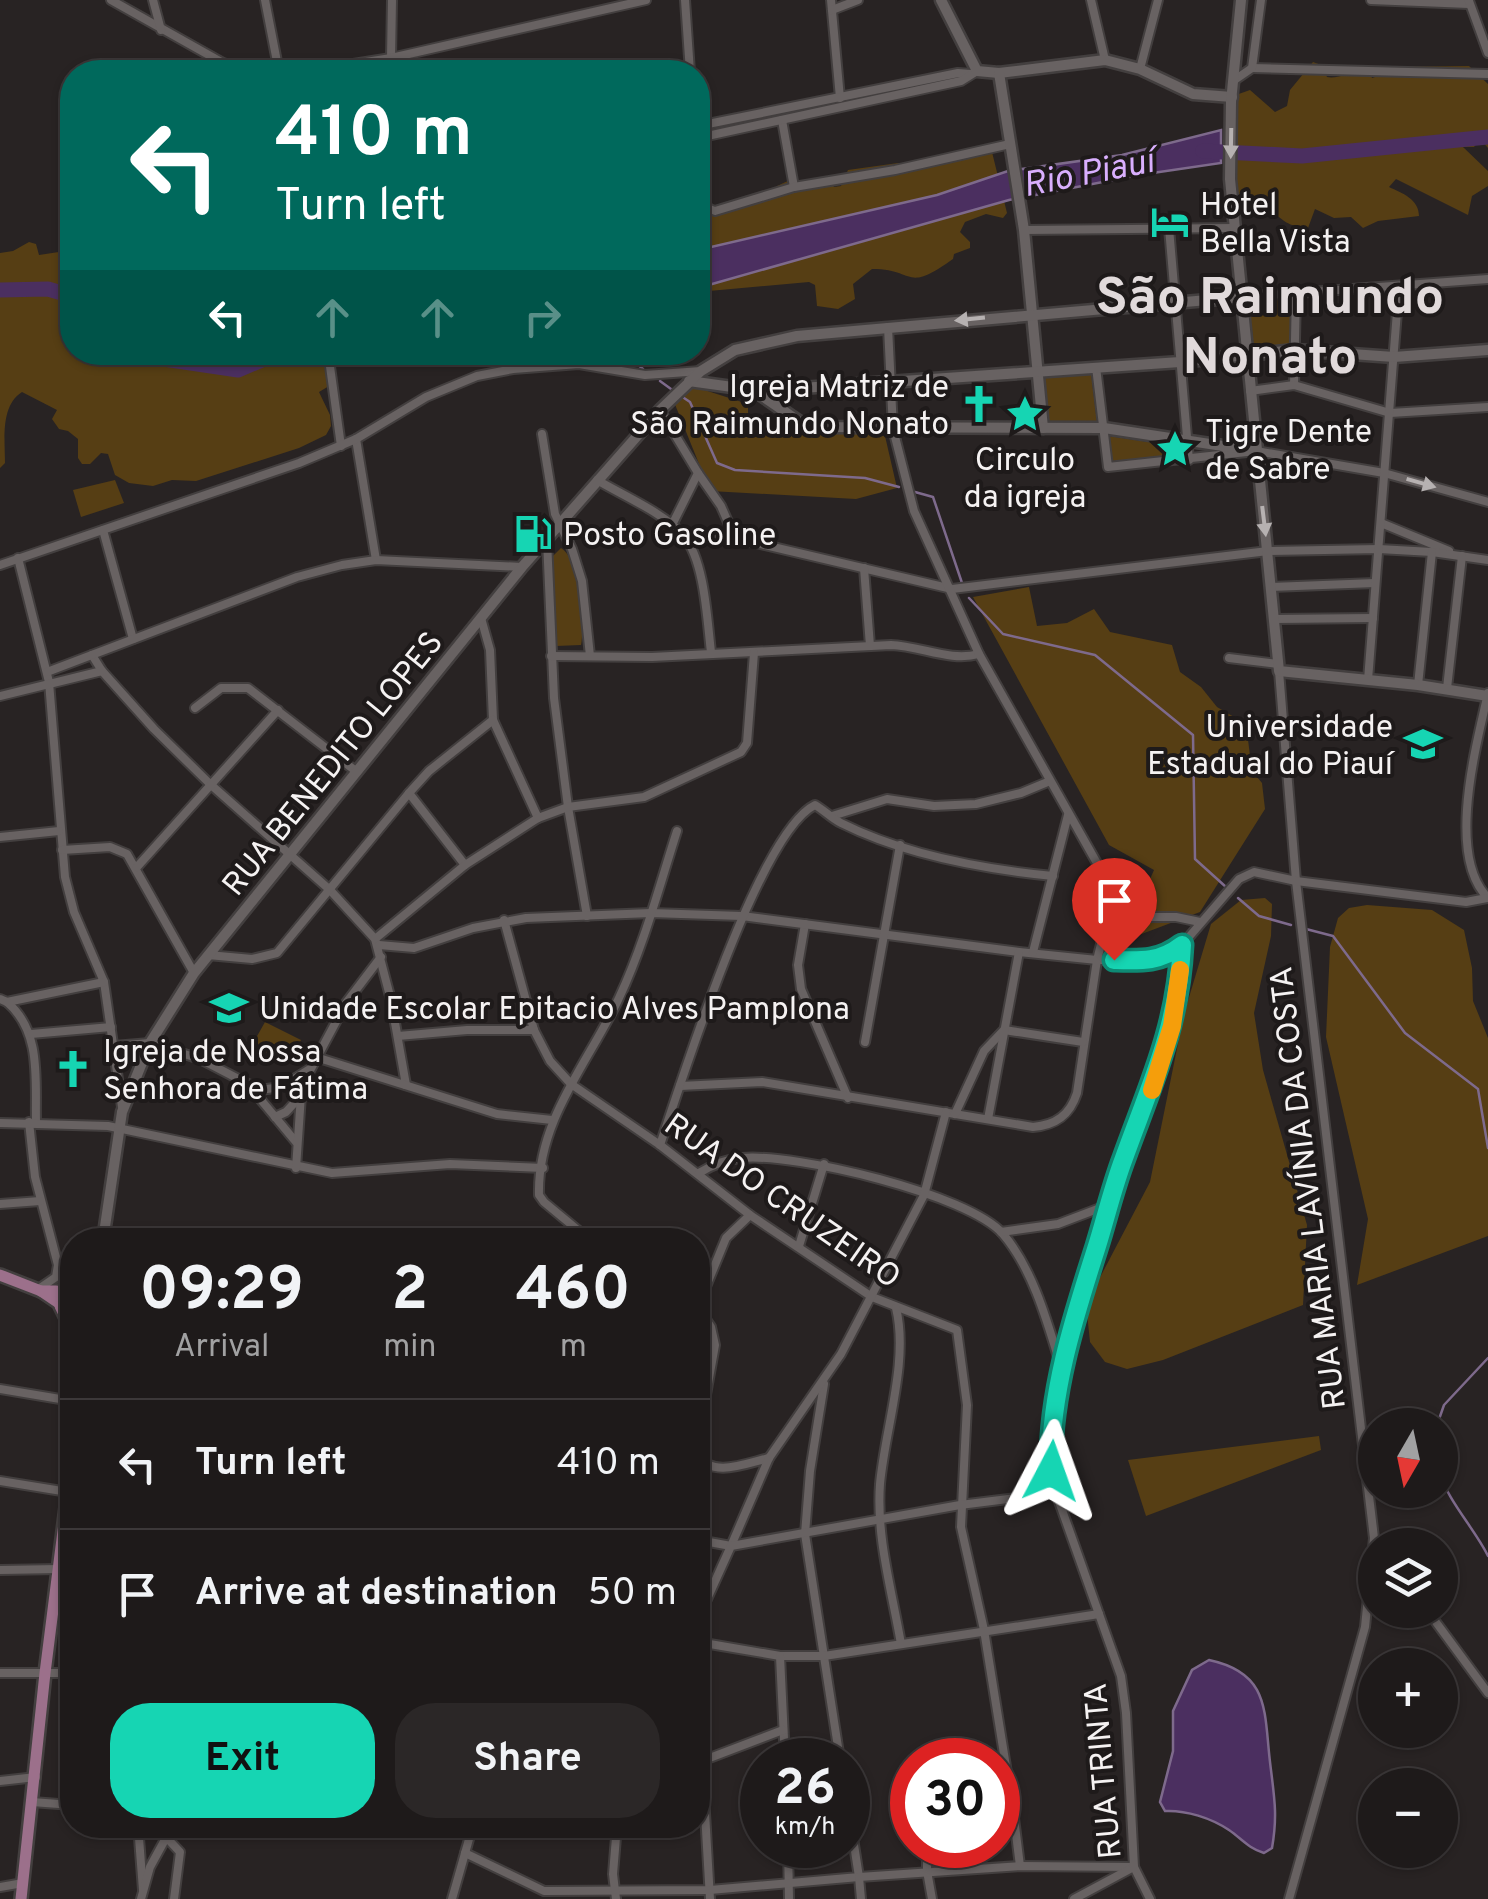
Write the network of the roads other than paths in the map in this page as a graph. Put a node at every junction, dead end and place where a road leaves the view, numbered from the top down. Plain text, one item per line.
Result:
1 (112, 0) edge
2 (152, 0) edge
3 (265, 0) edge
4 (392, 0) edge
5 (646, 0) edge
6 (684, 0) edge
7 (858, 0) edge
8 (941, 0) edge
9 (1091, 0) edge
10 (1158, 0) edge
11 (1241, 0) edge
12 (1261, 0) edge
13 (1370, 0) edge
14 (1469, 2) edge
15 (832, 5) edge
16 (1488, 24) edge
17 (1477, 28) junction
18 (161, 30) junction
19 (1488, 53) edge
20 (391, 58) junction
21 (219, 60) edge
22 (277, 60) edge
23 (378, 60) edge
24 (689, 60) edge
25 (1105, 60) junction
26 (1252, 68) junction
27 (1140, 69) junction
28 (974, 72) junction
29 (998, 73) junction
30 (1488, 74) edge
31 (1233, 81) junction
32 (841, 102) junction
33 (1231, 102) junction
34 (760, 113) junction
35 (782, 120) junction
36 (710, 123) edge
37 (764, 124) junction
38 (710, 135) edge
39 (1010, 144) junction
40 (794, 187) junction
41 (710, 209) edge
42 (1169, 228) junction
43 (1234, 228) junction
44 (1024, 230) junction
45 (1488, 279) edge
46 (1400, 286) junction
47 (1296, 293) junction
48 (1242, 297) junction
49 (1175, 302) junction
50 (1032, 313) junction
51 (888, 327) junction
52 (1295, 350) junction
53 (1488, 350) edge
54 (1248, 354) junction
55 (1394, 357) junction
56 (1180, 362) junction
57 (330, 365) edge
58 (569, 365) edge
59 (585, 365) edge
60 (1096, 368) junction
61 (700, 371) junction
62 (1038, 372) junction
63 (689, 381) junction
64 (891, 382) junction
65 (1294, 385) junction
66 (754, 390) junction
67 (1250, 392) junction
68 (1488, 406) edge
69 (660, 410) junction
70 (1390, 413) junction
71 (1043, 428) junction
72 (1104, 428) junction
73 (893, 430) junction
74 (542, 434) dead end
75 (356, 439) junction
76 (1188, 442) junction
77 (341, 446) junction
78 (1256, 452) junction
79 (1189, 460) junction
80 (1384, 472) junction
81 (698, 473) junction
82 (597, 480) junction
83 (1488, 502) edge
84 (1381, 523) junction
85 (672, 525) junction
86 (559, 526) junction
87 (103, 530) junction
88 (685, 537) junction
89 (735, 538) junction
90 (547, 540) junction
91 (1379, 549) junction
92 (1268, 551) junction
93 (1432, 552) junction
94 (1460, 555) junction
95 (18, 558) junction
96 (376, 560) junction
97 (1488, 560) edge
98 (0, 565) edge
99 (522, 567) junction
100 (864, 568) junction
101 (1375, 584) junction
102 (1271, 587) junction
103 (952, 590) junction
104 (481, 618) junction
105 (1373, 618) junction
106 (1275, 619) junction
107 (133, 639) junction
108 (870, 646) junction
109 (710, 652) junction
110 (754, 653) junction
111 (979, 654) junction
112 (92, 655) junction
113 (551, 656) junction
114 (590, 656) junction
115 (1228, 658) dead end
116 (1279, 667) junction
117 (102, 671) junction
118 (48, 677) junction
119 (1368, 680) junction
120 (1418, 685) junction
121 (1448, 688) junction
122 (1488, 695) edge
123 (0, 696) edge
124 (195, 708) dead end
125 (278, 710) junction
126 (493, 720) junction
127 (357, 772) junction
128 (1050, 781) junction
129 (210, 784) junction
130 (409, 793) junction
131 (568, 807) junction
132 (1068, 814) junction
133 (831, 816) junction
134 (538, 818) junction
135 (676, 831) dead end
136 (60, 832) junction
137 (0, 837) edge
138 (900, 845) junction
139 (62, 850) junction
140 (288, 854) junction
141 (465, 865) junction
142 (137, 867) junction
143 (1053, 876) junction
144 (1296, 881) junction
145 (330, 890) junction
146 (1488, 898) edge
147 (1112, 899) junction
148 (651, 914) junction
149 (587, 916) junction
150 (742, 916) junction
151 (504, 920) junction
152 (1200, 922) junction
153 (805, 924) junction
154 (884, 933) junction
155 (377, 942) junction
156 (1182, 945) junction
157 (1020, 952) junction
158 (1034, 952) junction
159 (208, 954) junction
160 (381, 957) junction
161 (1097, 960) junction
162 (194, 973) junction
163 (104, 982) junction
164 (4, 1000) edge
165 (111, 1027) junction
166 (534, 1030) junction
167 (1004, 1030) junction
168 (32, 1034) junction
169 (398, 1036) junction
170 (150, 1042) junction
171 (865, 1042) dead end
172 (1084, 1042) junction
173 (114, 1046) junction
174 (318, 1058) junction
175 (310, 1069) junction
176 (406, 1084) junction
177 (571, 1084) junction
178 (680, 1086) junction
179 (251, 1088) junction
180 (301, 1095) junction
181 (848, 1098) junction
182 (122, 1112) junction
183 (950, 1113) junction
184 (274, 1117) junction
185 (988, 1119) junction
186 (552, 1120) junction
187 (32, 1122) junction
188 (0, 1123) edge
189 (120, 1129) junction
190 (297, 1143) junction
191 (660, 1145) junction
192 (824, 1164) junction
193 (296, 1168) junction
194 (542, 1168) junction
195 (699, 1173) junction
196 (924, 1194) junction
197 (40, 1201) junction
198 (0, 1204) edge
199 (1108, 1206) junction
200 (750, 1214) junction
201 (105, 1228) edge
202 (574, 1228) edge
203 (1001, 1232) junction
204 (800, 1246) junction
205 (0, 1275) edge
206 (710, 1277) edge
207 (38, 1290) junction
208 (60, 1294) edge
209 (872, 1298) junction
210 (60, 1305) edge
211 (896, 1308) junction
212 (710, 1325) edge
213 (1062, 1372) junction
214 (710, 1373) edge
215 (824, 1382) junction
216 (0, 1390) edge
217 (60, 1398) edge
218 (768, 1458) junction
219 (710, 1466) edge
220 (0, 1481) edge
221 (60, 1491) edge
222 (1056, 1493) junction
223 (960, 1505) junction
224 (879, 1519) junction
225 (1374, 1528) edge
226 (805, 1534) junction
227 (710, 1542) edge
228 (732, 1546) junction
229 (60, 1561) edge
230 (0, 1570) edge
231 (59, 1570) junction
232 (710, 1593) edge
233 (56, 1596) junction
234 (60, 1597) edge
235 (1099, 1614) junction
236 (1363, 1628) edge
237 (1440, 1628) edge
238 (984, 1630) junction
239 (710, 1644) edge
240 (901, 1644) junction
241 (780, 1656) junction
242 (824, 1656) junction
243 (60, 1672) edge
244 (0, 1673) edge
245 (45, 1673) junction
246 (1488, 1693) edge
247 (784, 1730) junction
248 (784, 1738) edge
249 (837, 1738) edge
250 (1001, 1738) edge
251 (710, 1757) edge
252 (36, 1778) junction
253 (0, 1781) edge
254 (32, 1802) junction
255 (60, 1804) edge
256 (139, 1838) edge
257 (165, 1838) edge
258 (167, 1838) edge
259 (469, 1838) edge
260 (616, 1838) edge
261 (706, 1838) edge
262 (464, 1853) junction
263 (1020, 1866) edge
264 (1134, 1867) junction
265 (788, 1868) edge
266 (858, 1868) edge
267 (983, 1868) edge
268 (927, 1871) junction
269 (859, 1877) junction
270 (23, 1883) junction
271 (788, 1885) junction
272 (0, 1887) edge
273 (142, 1894) edge
274 (710, 1894) edge
275 (544, 1895) edge
276 (616, 1895) edge
277 (21, 1899) edge
278 (174, 1899) edge
279 (452, 1899) edge
280 (789, 1899) edge
281 (862, 1899) edge
282 (932, 1899) edge
283 (1074, 1899) edge
284 (1150, 1899) edge
285 (1288, 1899) edge

1 - 18 street
2 - 18 street
3 - 22 street
4 - 20 street
5 - 20 street
6 - 24 street
7 - 15 street
8 - 28 main road
9 - 25 street
10 - 27 street
11 - 31 main road
12 - 26 street
13 - 14 street
14 - 17 street
15 - 32 street
16 - 17 street
17 - 19 street
18 - 21 street
20 - 23 street
25 - 27 main road
25 - 29 main road
26 - 30 street
26 - 31 street
27 - 33 main road
28 - 29 main road
28 - 32 street
29 - 39 main road
31 - 33 main road
32 - 34 street
32 - 35 street
33 -> 43 main road
34 - 36 street
34 - 37 street
35 - 37 street
35 - 40 street
37 - 38 street
39 - 40 street
39 - 44 main road
40 - 41 street
42 - 43 street
42 - 44 street
42 - 49 street
43 - 48 main road
44 - 50 main road
45 - 46 street
46 - 47 street
46 - 55 street
47 - 48 street
47 - 52 street
48 - 49 main road, RUA BENEDITO LOPES
48 - 54 main road
49 - 50 main road, RUA BENEDITO LOPES
49 - 56 street
50 -> 51 main road, RUA BENEDITO LOPES
50 - 62 main road
51 - 61 main road, RUA BENEDITO LOPES
51 - 64 street
52 - 54 main road
52 - 55 main road
52 - 65 street
53 - 55 main road
54 - 56 main road
54 - 67 main road
55 - 70 street
56 - 60 main road
56 - 76 street
57 - 77 street
58 - 75 street
59 - 61 street
60 - 62 main road
60 - 72 street
61 - 63 main road, RUA BENEDITO LOPES
62 - 64 main road
62 - 71 main road
63 - 66 main road
63 - 69 main road, RUA BENEDITO LOPES
64 - 66 main road
64 - 73 street
65 - 67 street
65 - 70 street
66 - 73 main road
67 - 78 main road
68 - 70 street
69 - 81 street
69 - 82 main road, RUA BENEDITO LOPES
70 - 80 street
71 - 72 main road
71 - 73 main road
72 - 76 main road
72 - 79 street
73 - 103 street
74 - 86 street
75 - 77 street
75 - 96 street
76 - 78 main road
76 - 79 street
77 - 87 street
78 - 79 street
78 - 80 street
78 -> 92 main road
80 -> 83 street
80 - 84 street
81 - 85 street
81 - 89 street
82 - 85 street
82 - 86 main road, RUA BENEDITO LOPES
84 - 91 street
84 - 94 street
85 - 88 street
86 - 90 main road, RUA BENEDITO LOPES
86 - 114 street
87 - 95 street
87 - 107 street
88 - 89 street
88 - 109 street
89 - 100 street
90 - 99 main road, RUA BENEDITO LOPES
90 - 113 street
91 - 92 street
91 - 93 street
91 - 101 street
92 - 102 main road
92 - 103 street
93 - 94 street
93 - 120 street
94 - 97 street
94 - 121 street
95 - 98 street
95 - 118 street
96 - 99 street
96 - 107 street
99 - 104 main road, RUA BENEDITO LOPES
100 - 103 street
100 - 108 street
101 - 102 street
101 - 105 street
102 - 106 main road
103 - 111 street
104 - 126 street
104 - 127 main road, RUA BENEDITO LOPES
105 - 106 street
105 - 119 street
106 - 116 main road
107 - 112 street
108 - 110 street
108 - 111 street
109 - 110 street
109 - 114 street
110 - 131 street
111 - 128 street
112 - 117 street
112 - 118 street
113 - 114 street
113 - 131 street
115 - 116 street
116 - 119 main road
116 - 144 street, RUA MARIA LAVÍNIA DA COSTA
117 - 118 street
117 - 129 street
118 - 123 street
118 - 136 street
119 - 120 main road
120 - 121 main road
121 - 122 main road
122 - 146 street
124 - 125 street
125 - 127 street
125 - 129 street
126 - 130 street
126 - 134 street
127 - 140 main road, RUA BENEDITO LOPES
128 - 132 street
128 - 133 street
129 - 140 street
129 - 142 street
130 - 141 street
130 - 145 street
131 - 134 street
131 - 149 street
132 - 143 street
132 - 147 street
133 - 138 street
133 - 150 street
134 - 141 street
135 - 148 street
136 - 137 street
136 - 139 street
138 - 143 street
138 - 154 street
139 - 142 street
139 - 163 street
140 - 145 street
140 - 159 main road, RUA BENEDITO LOPES
141 - 155 street
142 - 162 street
143 - 158 street
144 - 146 street
144 - 152 street
144 - 225 street, RUA MARIA LAVÍNIA DA COSTA
145 - 155 street
145 - 159 street
147 - 152 street
147 - 161 street
148 - 149 street
148 - 150 street
148 - 177 street
149 - 151 street
150 - 153 street
150 - 178 street
151 - 155 street
151 - 166 street, RUA DO CRUZEIRO
152 - 156 street
153 - 154 street
153 - 181 street
154 - 157 street
154 - 171 street
155 - 160 street
156 - 161 street
156 - 199 street, RUA TRINTA
157 - 158 street
157 - 167 street
158 - 161 street
159 - 162 main road, RUA BENEDITO LOPES
160 - 169 street
160 - 174 street
161 - 172 street
162 - 170 main road, RUA BENEDITO LOPES
163 - 164 street
163 - 165 street
164 - 168 street
165 - 168 street
165 - 173 street
166 - 169 street
166 - 177 street, RUA DO CRUZEIRO
167 - 172 street
167 - 183 street
167 - 185 street
168 - 187 street
169 - 176 street
170 - 173 street
170 - 179 street
170 - 182 main road, RUA BENEDITO LOPES
172 - 185 street
173 - 182 street
174 - 175 street
174 - 176 street
175 - 179 street
175 - 180 street
176 - 186 street
177 - 186 street
177 - 191 street, RUA DO CRUZEIRO
178 - 181 street
178 - 191 street
179 - 184 street
180 - 184 street
180 - 190 street
181 - 183 street
182 - 189 main road, RUA BENEDITO LOPES
183 - 185 street
183 - 196 street
184 - 190 street
186 - 194 street
187 - 188 street
187 - 189 street
187 - 197 street
189 - 193 street
189 - 201 main road, RUA BENEDITO LOPES
190 - 193 street
191 - 195 street, RUA DO CRUZEIRO
192 - 195 street
192 - 196 street
192 - 204 street
193 - 194 street
194 - 202 street
195 - 200 street, RUA DO CRUZEIRO
196 - 203 street
196 - 209 street
197 - 198 street
197 - 207 street
199 - 203 street
199 - 213 street, RUA TRINTA
200 - 204 street, RUA DO CRUZEIRO
200 - 206 street
203 - 213 street
204 - 209 street, RUA DO CRUZEIRO
205 - 207 main road
207 - 208 main road
207 - 210 main road
209 - 211 street, RUA DO CRUZEIRO
209 - 215 street
211 - 223 street, RUA DO CRUZEIRO
211 - 224 street
212 - 214 street
213 - 222 street, RUA TRINTA
215 - 218 street
215 - 226 street
216 - 217 street
218 - 219 street
218 - 228 street
220 - 221 street
222 - 223 street
222 - 235 street, RUA TRINTA
223 - 224 street
223 - 238 street, RUA DO CRUZEIRO
224 - 226 street
224 - 240 street
226 - 228 street
226 - 242 street
227 - 228 street
228 - 232 street
229 - 231 main road
230 - 231 street
231 - 233 main road
233 - 234 street
233 - 245 main road
235 - 238 street
235 - 264 street, RUA TRINTA
236 - 285 street, RUA MARIA LAVÍNIA DA COSTA
237 - 246 street
238 - 240 street
238 - 250 street, RUA DO CRUZEIRO
239 - 241 street
240 - 242 street
241 - 242 street
241 - 247 street
242 - 249 street
243 - 245 street
244 - 245 street
245 - 252 main road
247 - 248 street
247 - 251 street
252 - 253 street
252 - 254 main road
254 - 255 street
254 - 270 main road
256 - 273 street
257 - 273 street
258 - 278 street
259 - 262 street
260 - 276 street
261 - 274 street
262 - 275 street
262 - 279 street
263 - 264 street
264 - 283 street
264 - 284 street, RUA TRINTA
265 - 271 street
266 - 269 street
267 - 268 street
268 - 269 street
268 - 282 street
269 - 271 street
269 - 281 street
270 - 272 street
270 - 277 main road
271 - 274 street
271 - 280 street
274 - 276 street
275 - 276 street

